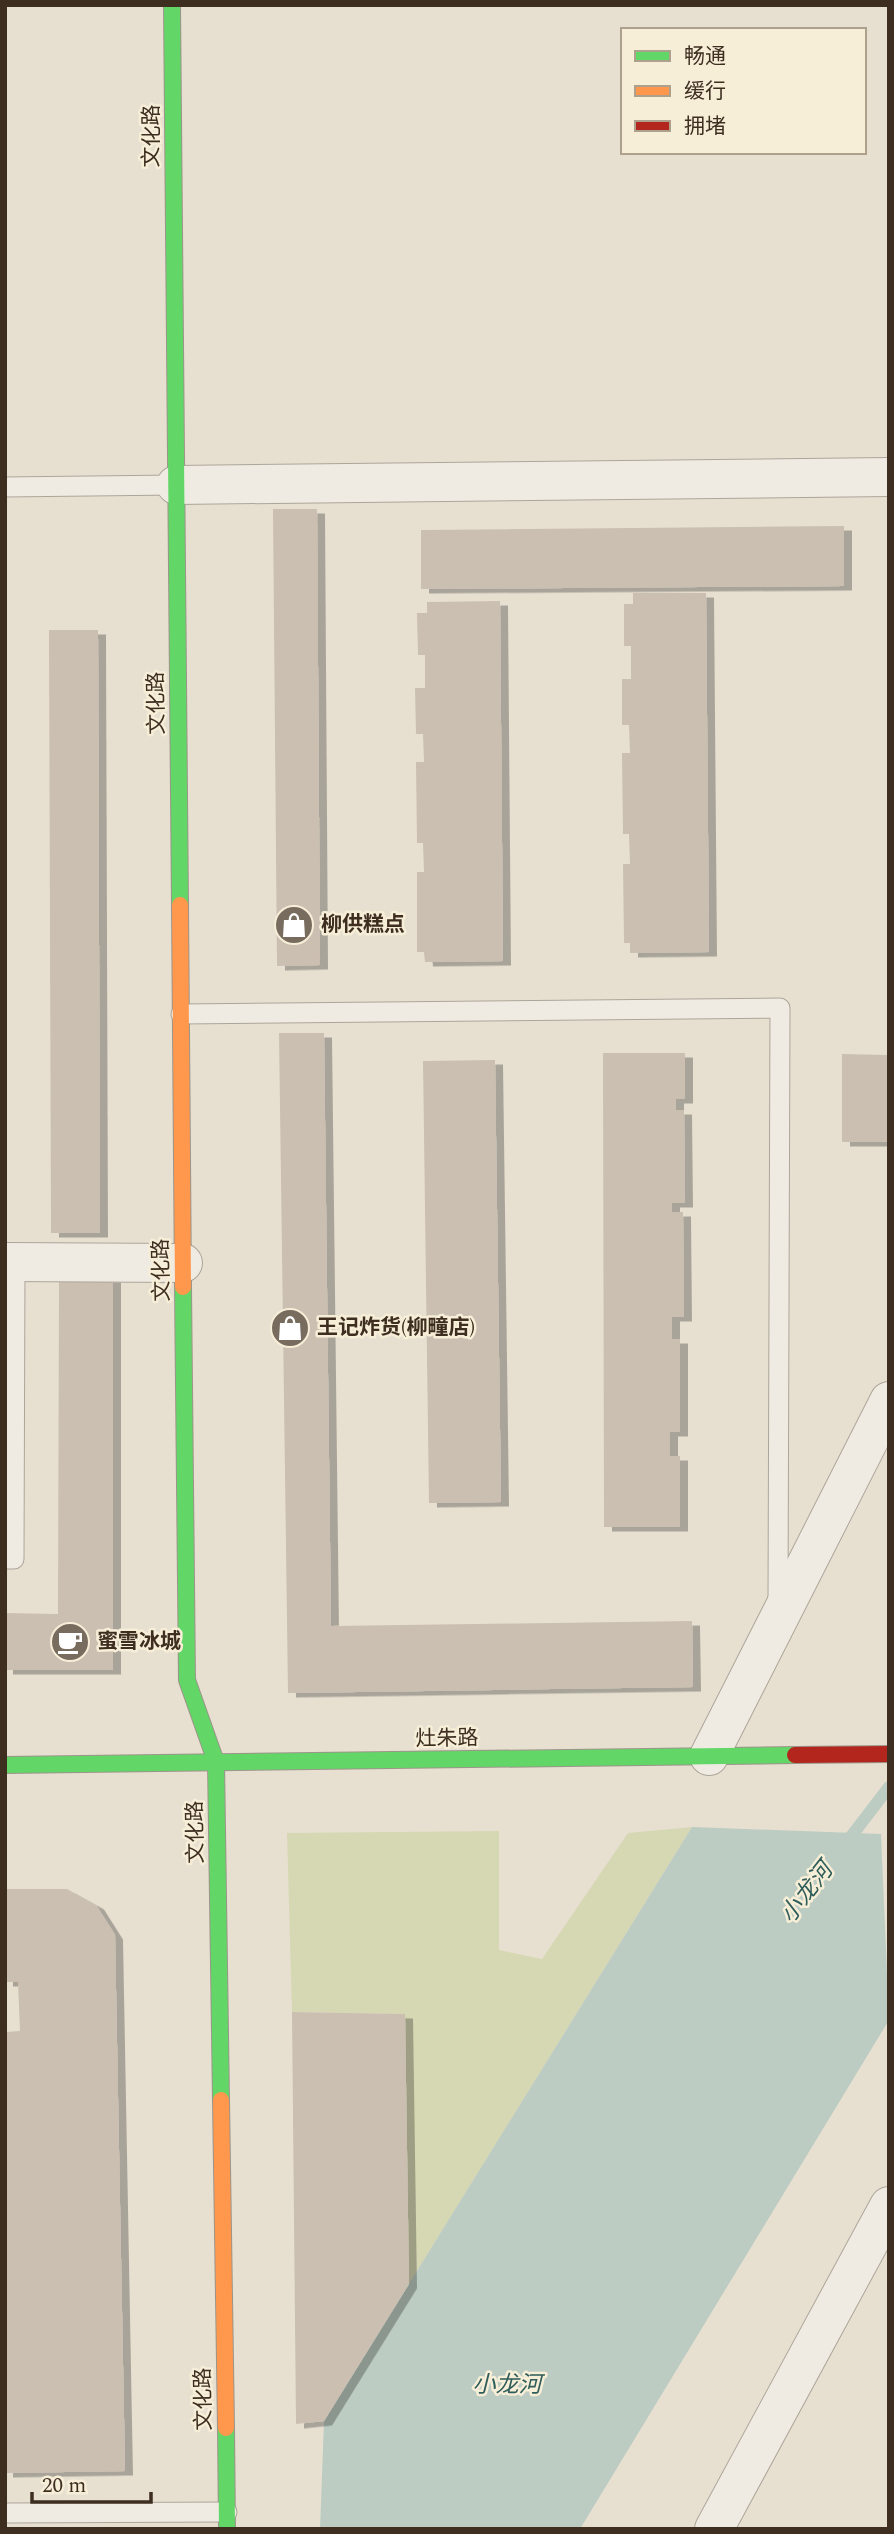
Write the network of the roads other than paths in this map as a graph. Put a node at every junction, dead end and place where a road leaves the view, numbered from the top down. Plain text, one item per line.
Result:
1 (172, 5) edge
2 (889, 477) edge
3 (176, 485) junction
4 (5, 487) edge
5 (181, 1014) junction
6 (10, 1261) edge
7 (183, 1263) junction
8 (889, 1401) edge
9 (5, 1559) edge
10 (778, 1621) junction
11 (889, 1754) edge
12 (709, 1756) junction
13 (216, 1762) junction
14 (5, 1765) edge
15 (889, 2206) edge
16 (5, 2513) edge
17 (227, 2520) edge
18 (714, 2529) edge

1 - 3 street, 文化路
2 - 3 street
3 - 4 lane
3 - 5 street, 文化路
5 - 7 street, 文化路
5 - 10 lane
6 - 7 street
6 - 9 lane
7 - 13 street, 文化路
8 - 10 street
10 - 12 street
11 - 12 street, 灶朱路
12 - 13 street, 灶朱路
13 - 14 street, 灶朱路
13 - 17 street, 文化路
15 - 18 street
16 - 17 lane

